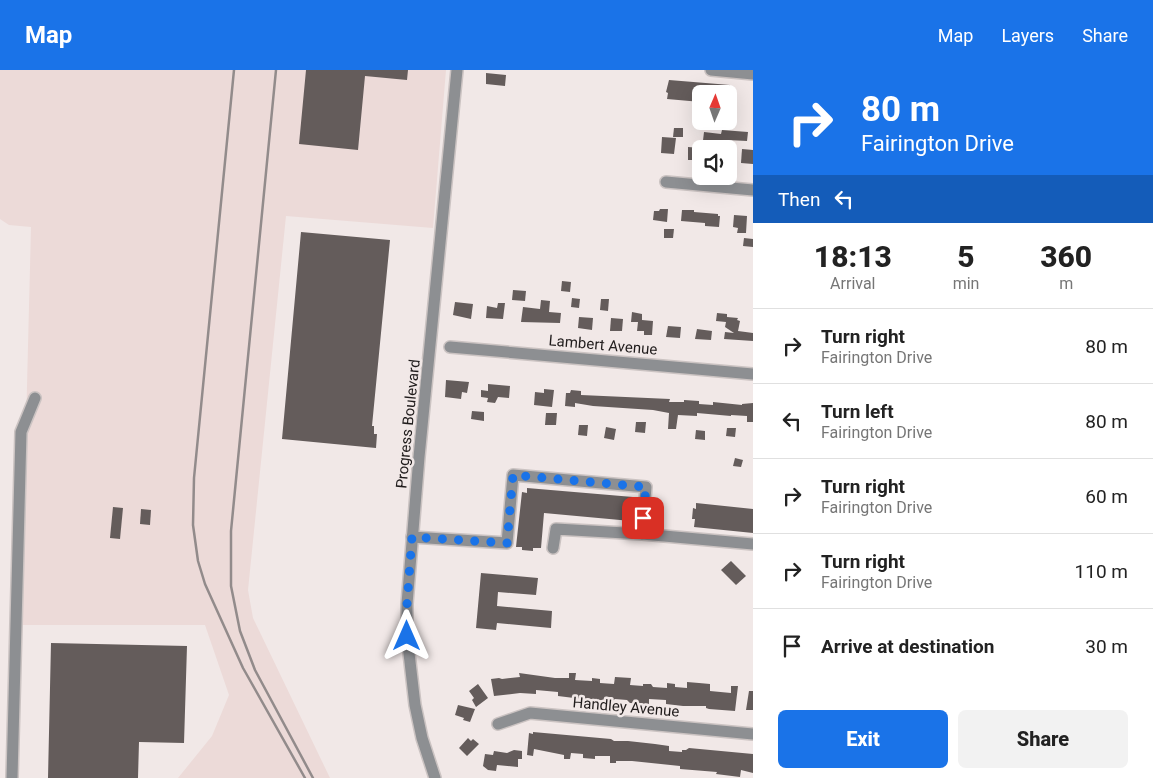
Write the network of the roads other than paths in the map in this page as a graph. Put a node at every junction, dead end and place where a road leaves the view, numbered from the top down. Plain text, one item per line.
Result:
1 (457, 70) edge
2 (711, 70) edge
3 (753, 74) edge
4 (666, 182) dead end
5 (753, 190) edge
6 (450, 346) dead end
7 (753, 374) edge
8 (35, 398) dead end
9 (642, 534) junction
10 (412, 537) junction
11 (753, 544) edge
12 (553, 548) dead end
13 (498, 724) dead end
14 (753, 734) edge
15 (12, 778) edge
16 (435, 778) edge

1 - 10 street, Progress Boulevard
2 - 3 street
4 - 5 street
6 - 7 street, Lambert Avenue
8 - 15 street
9 - 10 street
9 - 11 street
9 - 12 street
10 - 16 street, Progress Boulevard
13 - 14 street, Handley Avenue

